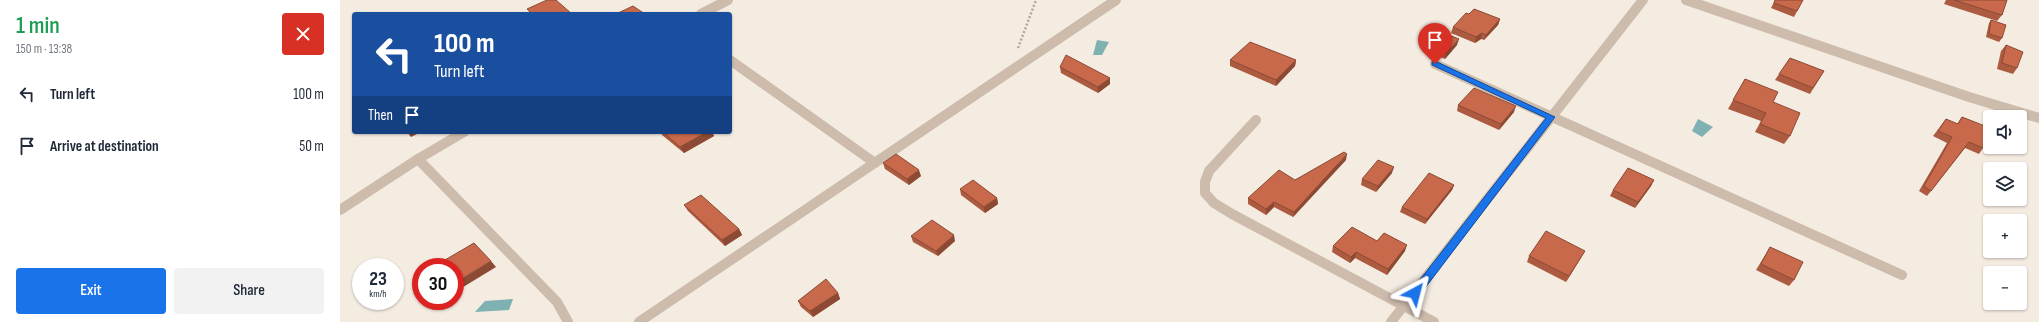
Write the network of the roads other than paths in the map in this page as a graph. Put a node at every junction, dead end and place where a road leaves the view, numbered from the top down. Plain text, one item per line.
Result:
1 (728, 0) edge
2 (1116, 0) edge
3 (1643, 0) edge
4 (1686, 0) edge
5 (705, 12) edge
6 (732, 61) edge
7 (1435, 64) dead end
8 (1551, 117) junction
9 (2039, 118) edge
10 (1256, 120) dead end
11 (461, 134) edge
12 (418, 159) junction
13 (875, 163) junction
14 (340, 210) edge
15 (1902, 275) dead end
16 (1406, 306) junction
17 (568, 322) edge
18 (639, 322) edge
19 (1391, 322) edge
20 (1434, 322) edge

1 - 5 street
2 - 13 street
3 - 8 street
4 - 9 street
6 - 13 street
7 - 8 street
8 - 15 street
8 - 16 street
10 - 16 street
11 - 12 street
12 - 14 street
12 - 17 street
13 - 18 street
16 - 19 street
16 - 20 street

